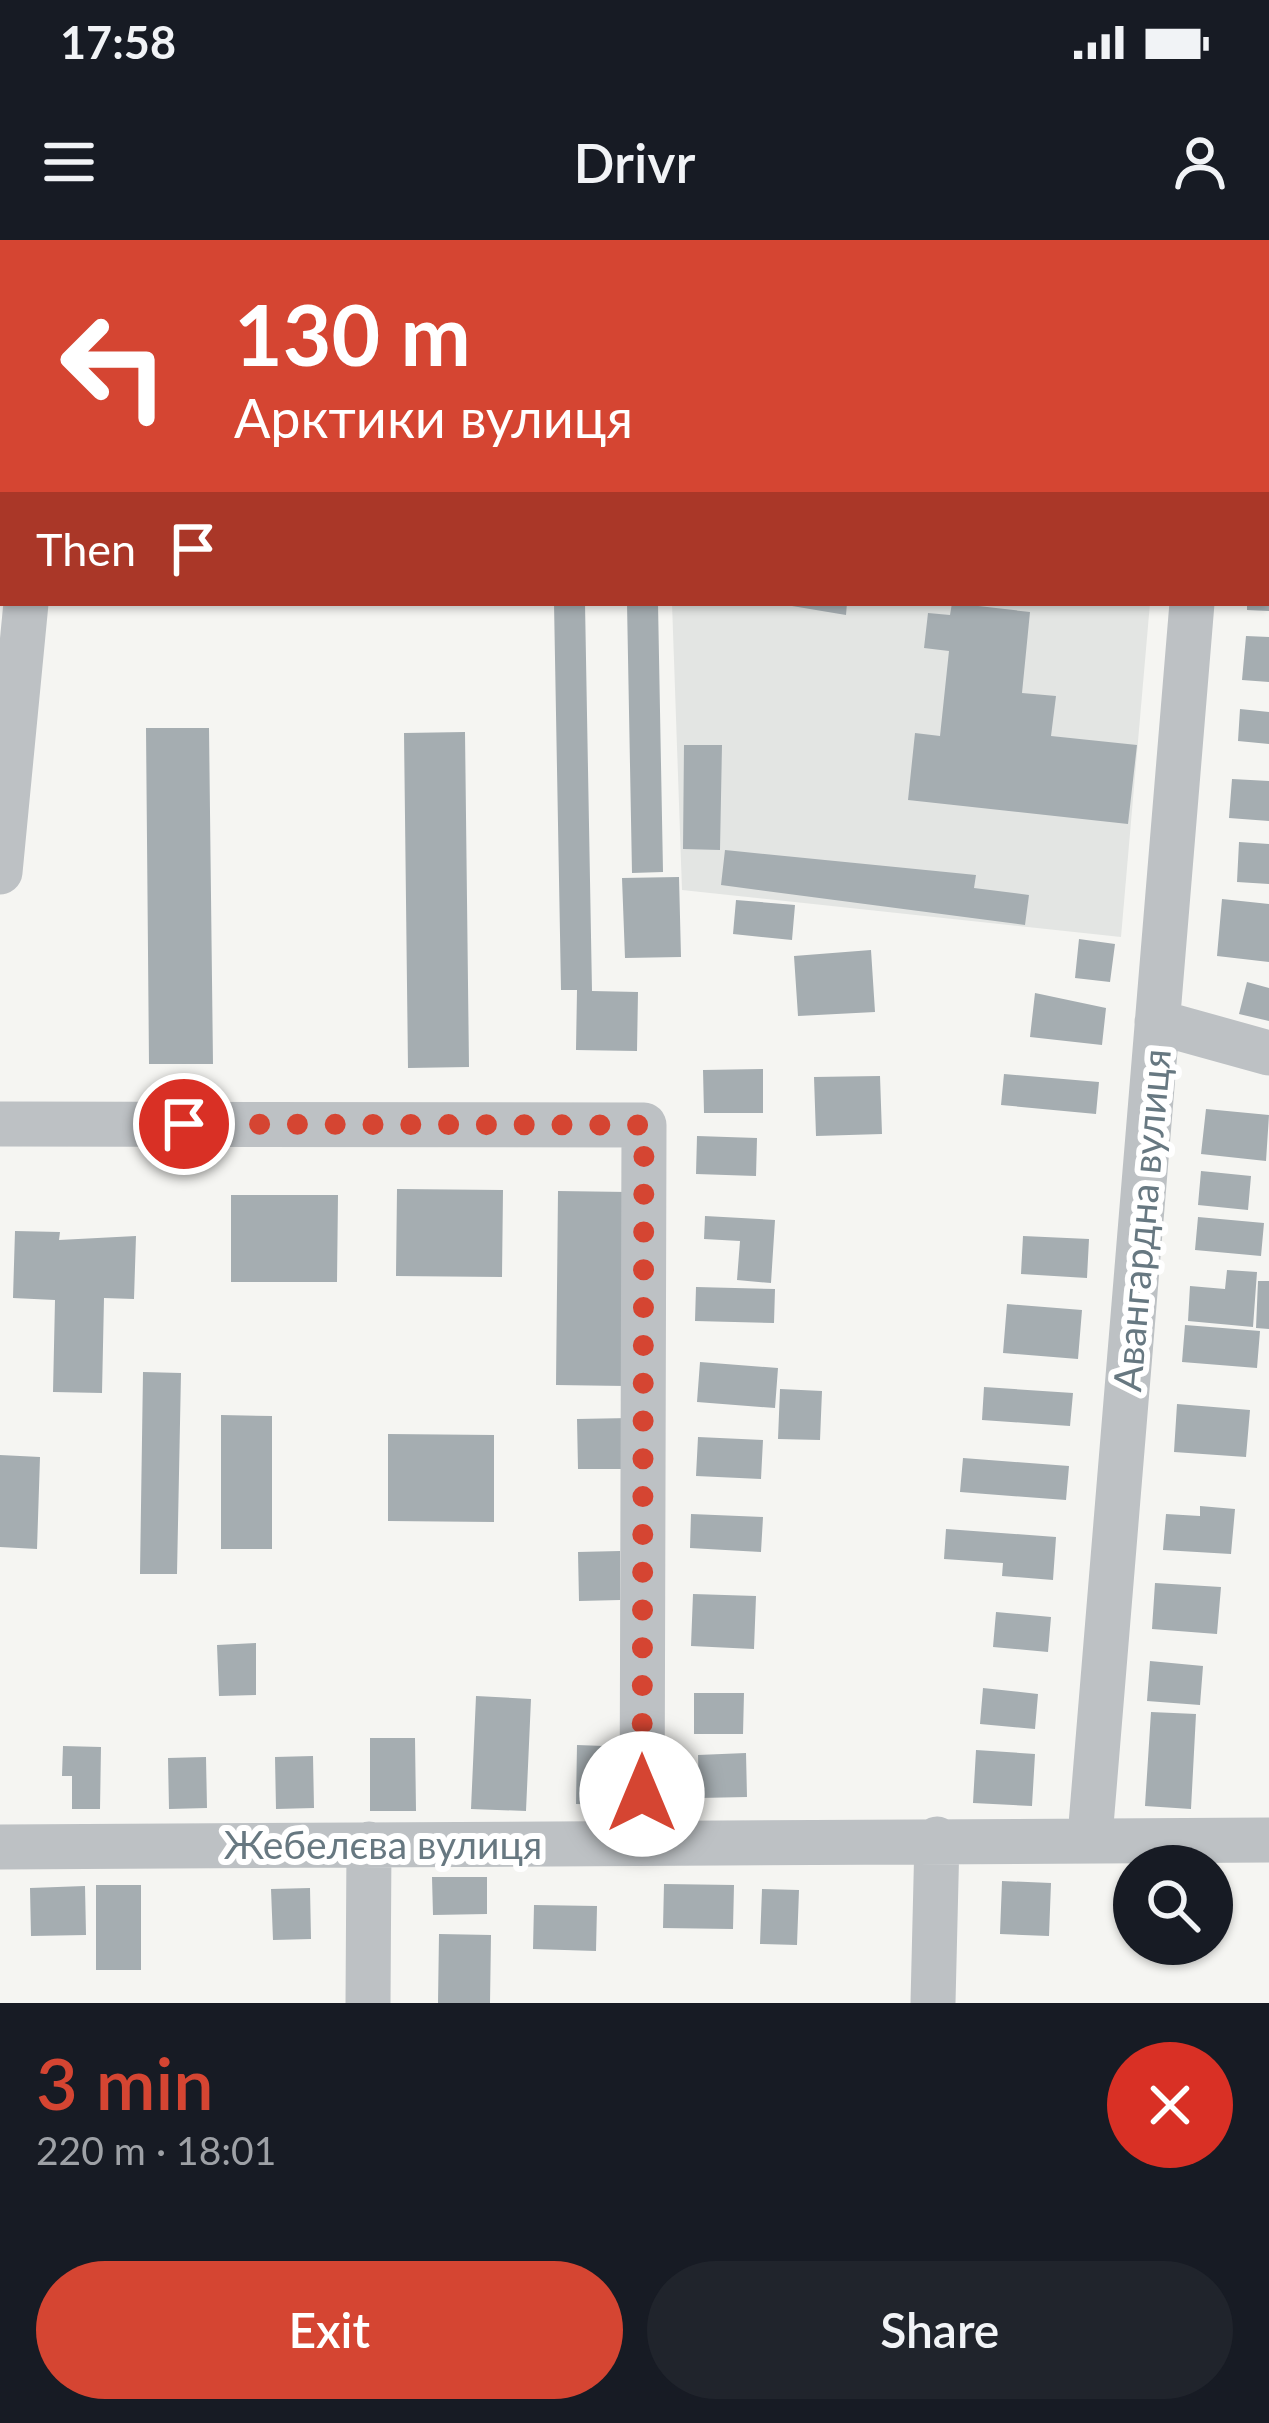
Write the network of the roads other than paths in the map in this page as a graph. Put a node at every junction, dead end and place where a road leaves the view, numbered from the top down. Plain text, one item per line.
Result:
1 (26, 606) edge
2 (1192, 606) edge
3 (0, 872) edge
4 (1157, 1022) junction
5 (1269, 1053) edge
6 (0, 1124) edge
7 (1090, 1837) junction
8 (937, 1839) junction
9 (1269, 1840) edge
10 (642, 1842) junction
11 (369, 1844) junction
12 (0, 1846) edge
13 (368, 2003) edge
14 (933, 2003) edge

1 - 3 street
2 - 4 street, Авангардна вулиця
4 - 5 street
4 - 7 street, Авангардна вулиця
6 - 10 street
7 - 8 street, Жебелєва вулиця
7 - 9 street, Жебелєва вулиця
8 - 10 street, Жебелєва вулиця
8 - 14 street
10 - 11 street, Жебелєва вулиця
11 - 12 street, Жебелєва вулиця
11 - 13 street

